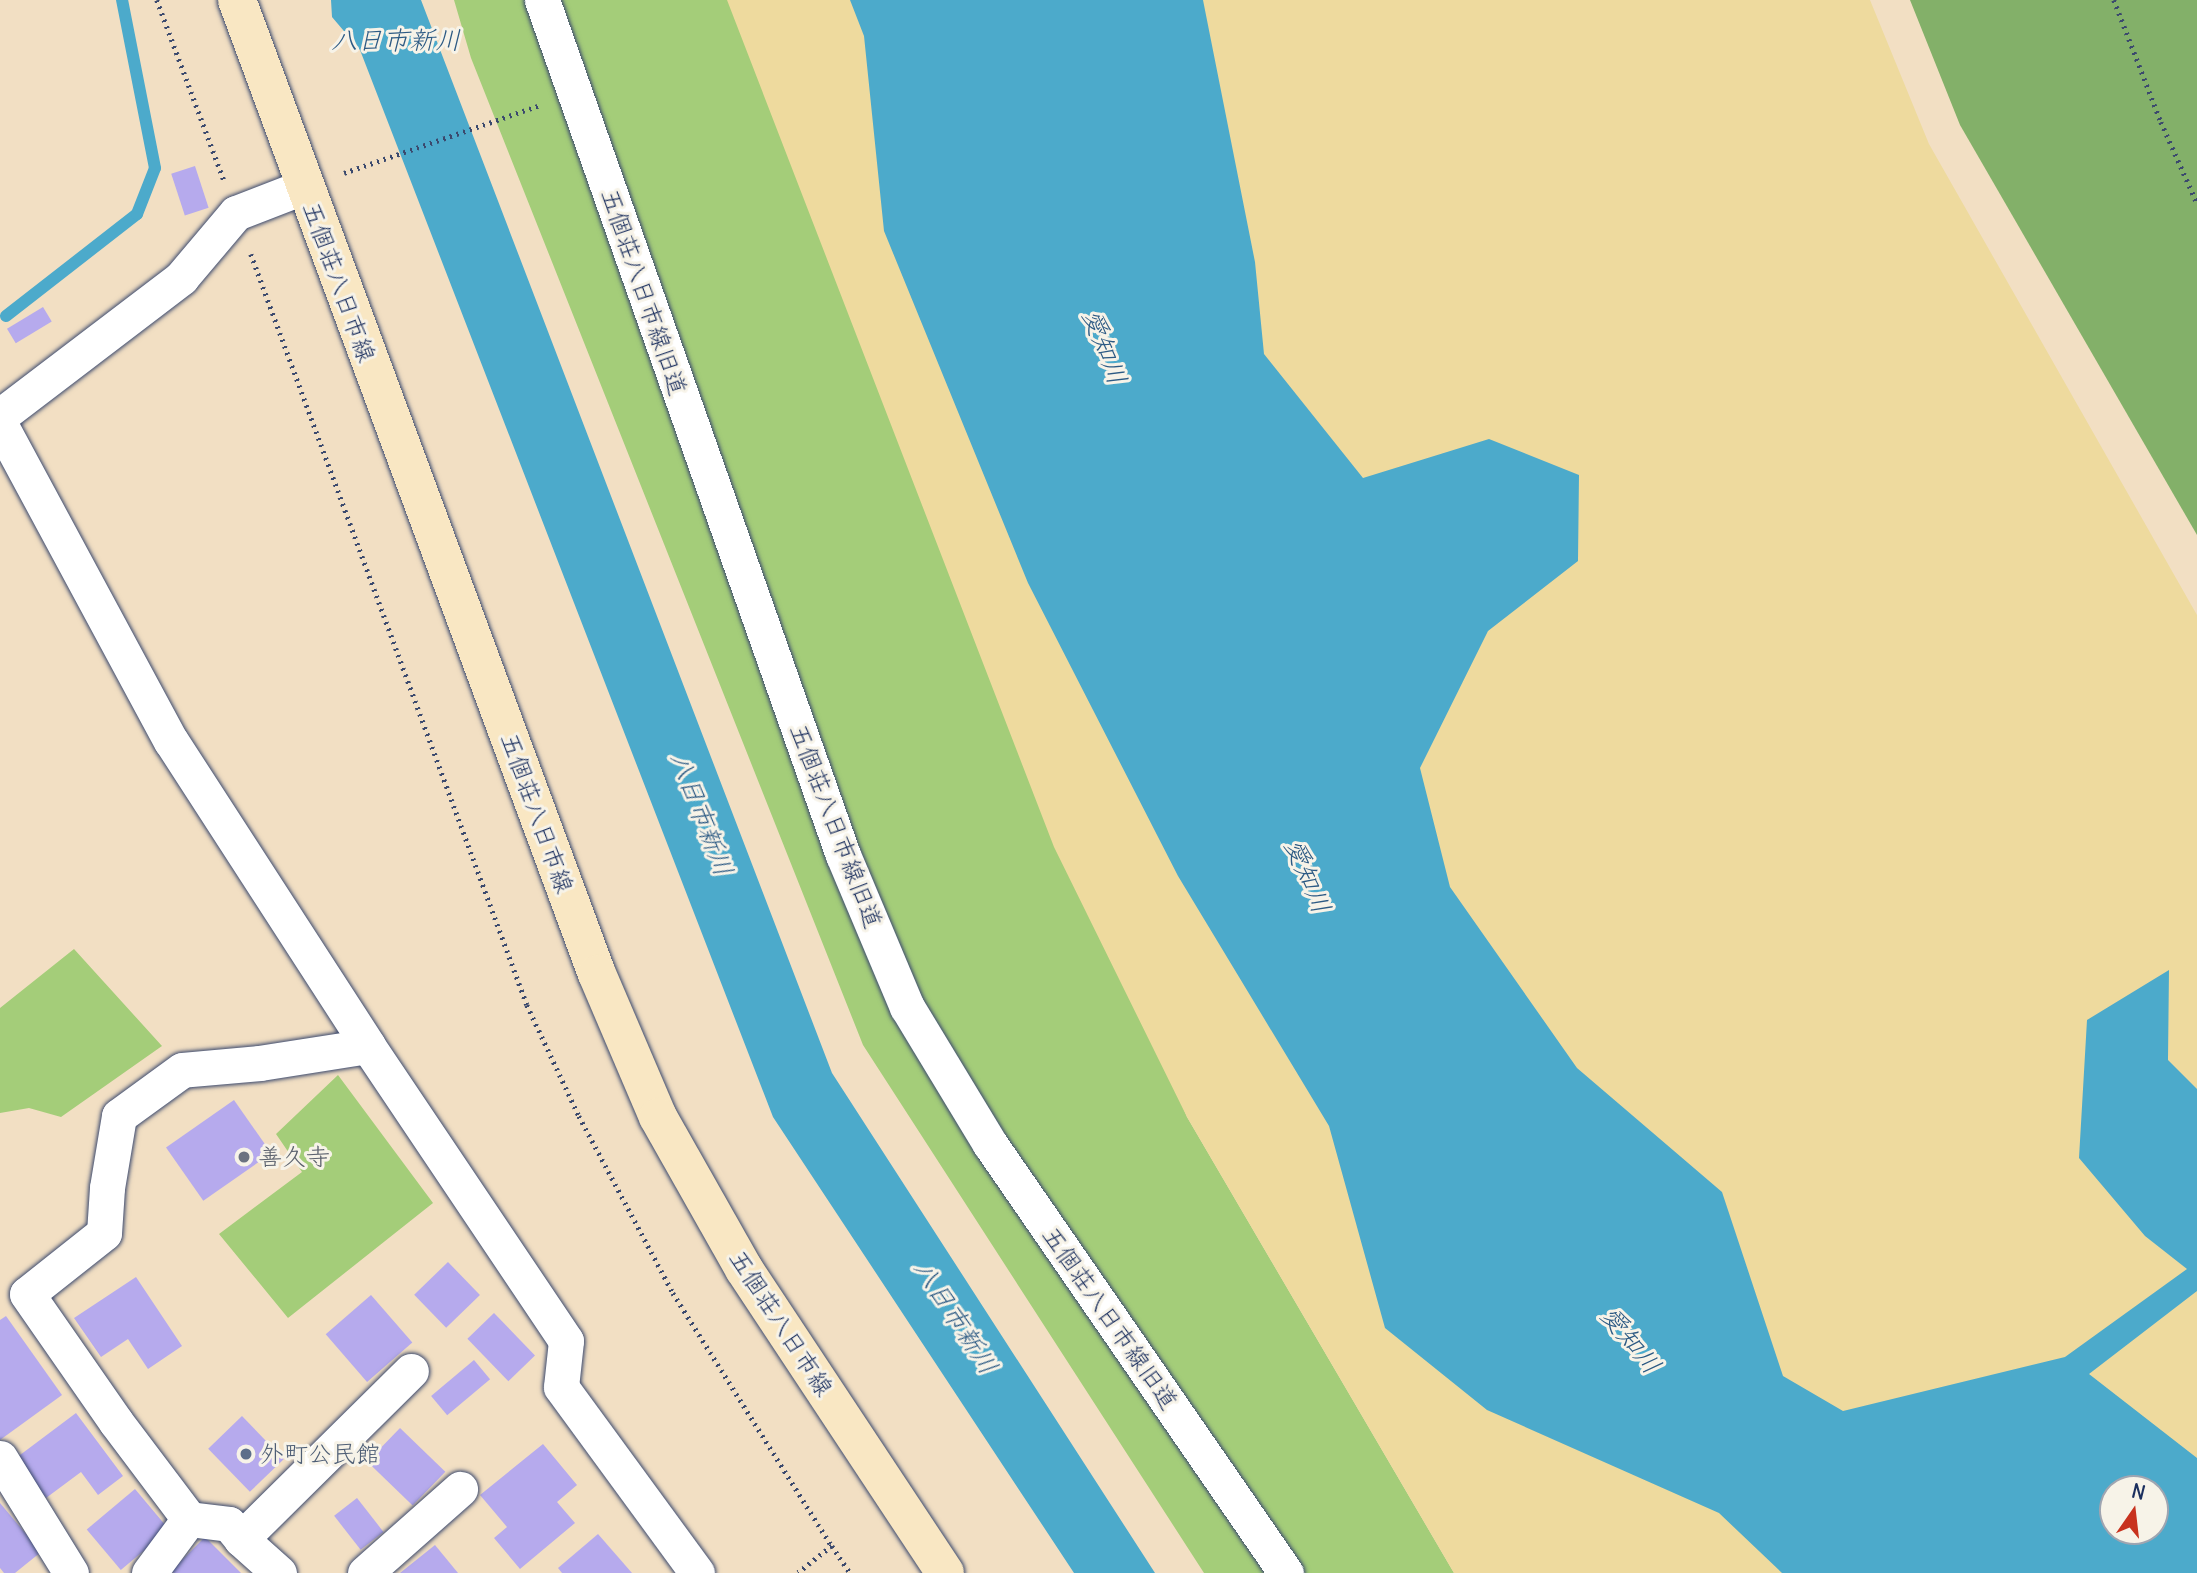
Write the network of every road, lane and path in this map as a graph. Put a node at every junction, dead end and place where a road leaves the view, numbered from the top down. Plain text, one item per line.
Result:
1 (157, 0) edge
2 (237, 0) edge
3 (542, 0) edge
4 (2114, 0) edge
5 (574, 93) junction
6 (303, 187) junction
7 (2197, 203) edge
8 (236, 212) junction
9 (0, 416) edge
10 (0, 424) edge
11 (368, 1046) junction
12 (411, 1371) dead end
13 (0, 1458) edge
14 (460, 1489) dead end
15 (189, 1519) junction
16 (241, 1539) junction
17 (832, 1546) junction
18 (71, 1573) edge
19 (149, 1573) edge
20 (279, 1573) edge
21 (365, 1573) edge
22 (697, 1573) edge
23 (798, 1573) edge
24 (850, 1573) edge
25 (945, 1573) edge
26 (1286, 1573) edge

1 - 8 path
2 - 6 main road, 五個荘八日市線
3 - 5 street, 五個荘八日市線旧道
4 - 7 path
5 - 6 path
5 - 26 street, 五個荘八日市線旧道
6 - 8 street
6 - 25 main road, 五個荘八日市線
8 - 9 street
8 - 17 path
10 - 11 street
11 - 15 street
11 - 22 street
12 - 16 street
13 - 18 street
14 - 21 street
15 - 16 street
15 - 19 street
16 - 20 street
17 - 23 path
17 - 24 path

